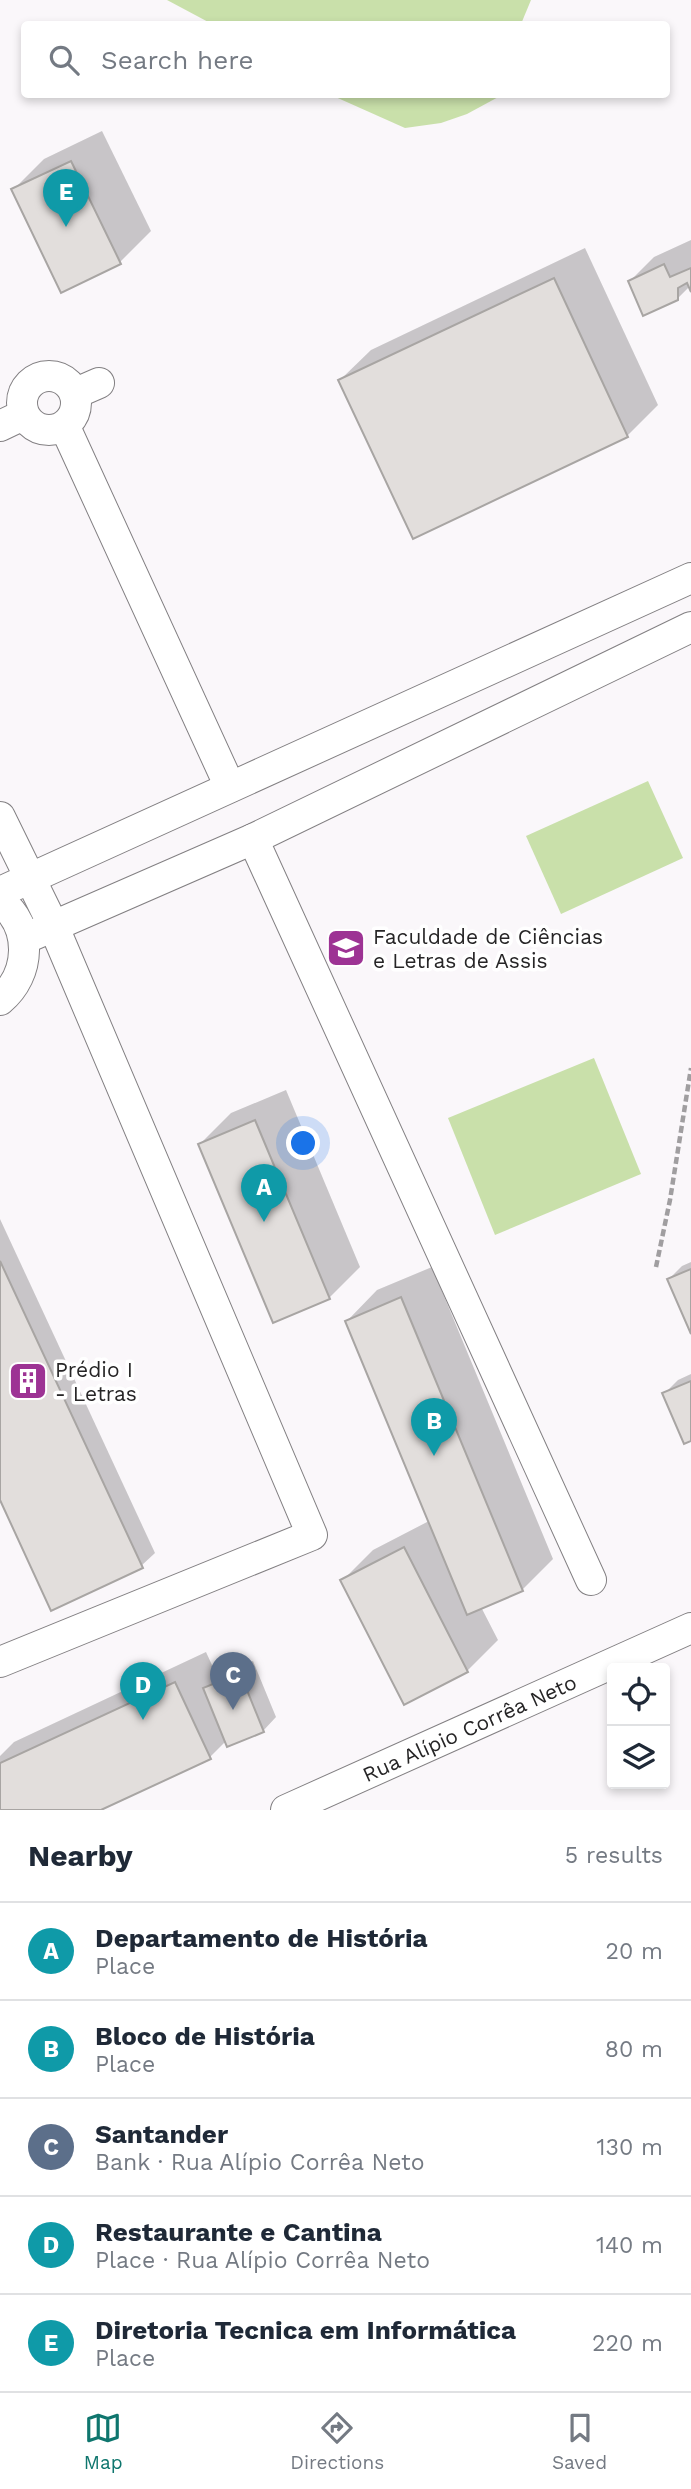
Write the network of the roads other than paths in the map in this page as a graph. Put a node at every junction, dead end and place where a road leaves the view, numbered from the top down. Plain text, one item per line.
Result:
1 (12, 420) edge
2 (65, 427) junction
3 (691, 578) edge
4 (691, 627) edge
5 (541, 646) junction
6 (561, 690) junction
7 (230, 787) junction
8 (0, 817) edge
9 (253, 839) junction
10 (31, 878) junction
11 (0, 892) edge
12 (0, 901) edge
13 (52, 925) junction
14 (24, 939) junction
15 (0, 1000) edge
16 (592, 1580) dead end
17 (691, 1628) edge
18 (0, 1662) edge
19 (286, 1810) edge

1 - 2 street
1 - 2 street
2 - 7 street
3 - 5 street
4 - 6 street
5 - 6 street
5 - 7 street
6 - 9 street
7 - 10 street
8 - 10 street
9 - 13 street
9 - 16 street
10 - 11 street
10 - 13 street
12 - 14 street
13 - 14 street
13 - 18 street
14 - 15 street
17 - 19 street, Rua Alípio Corrêa Neto

